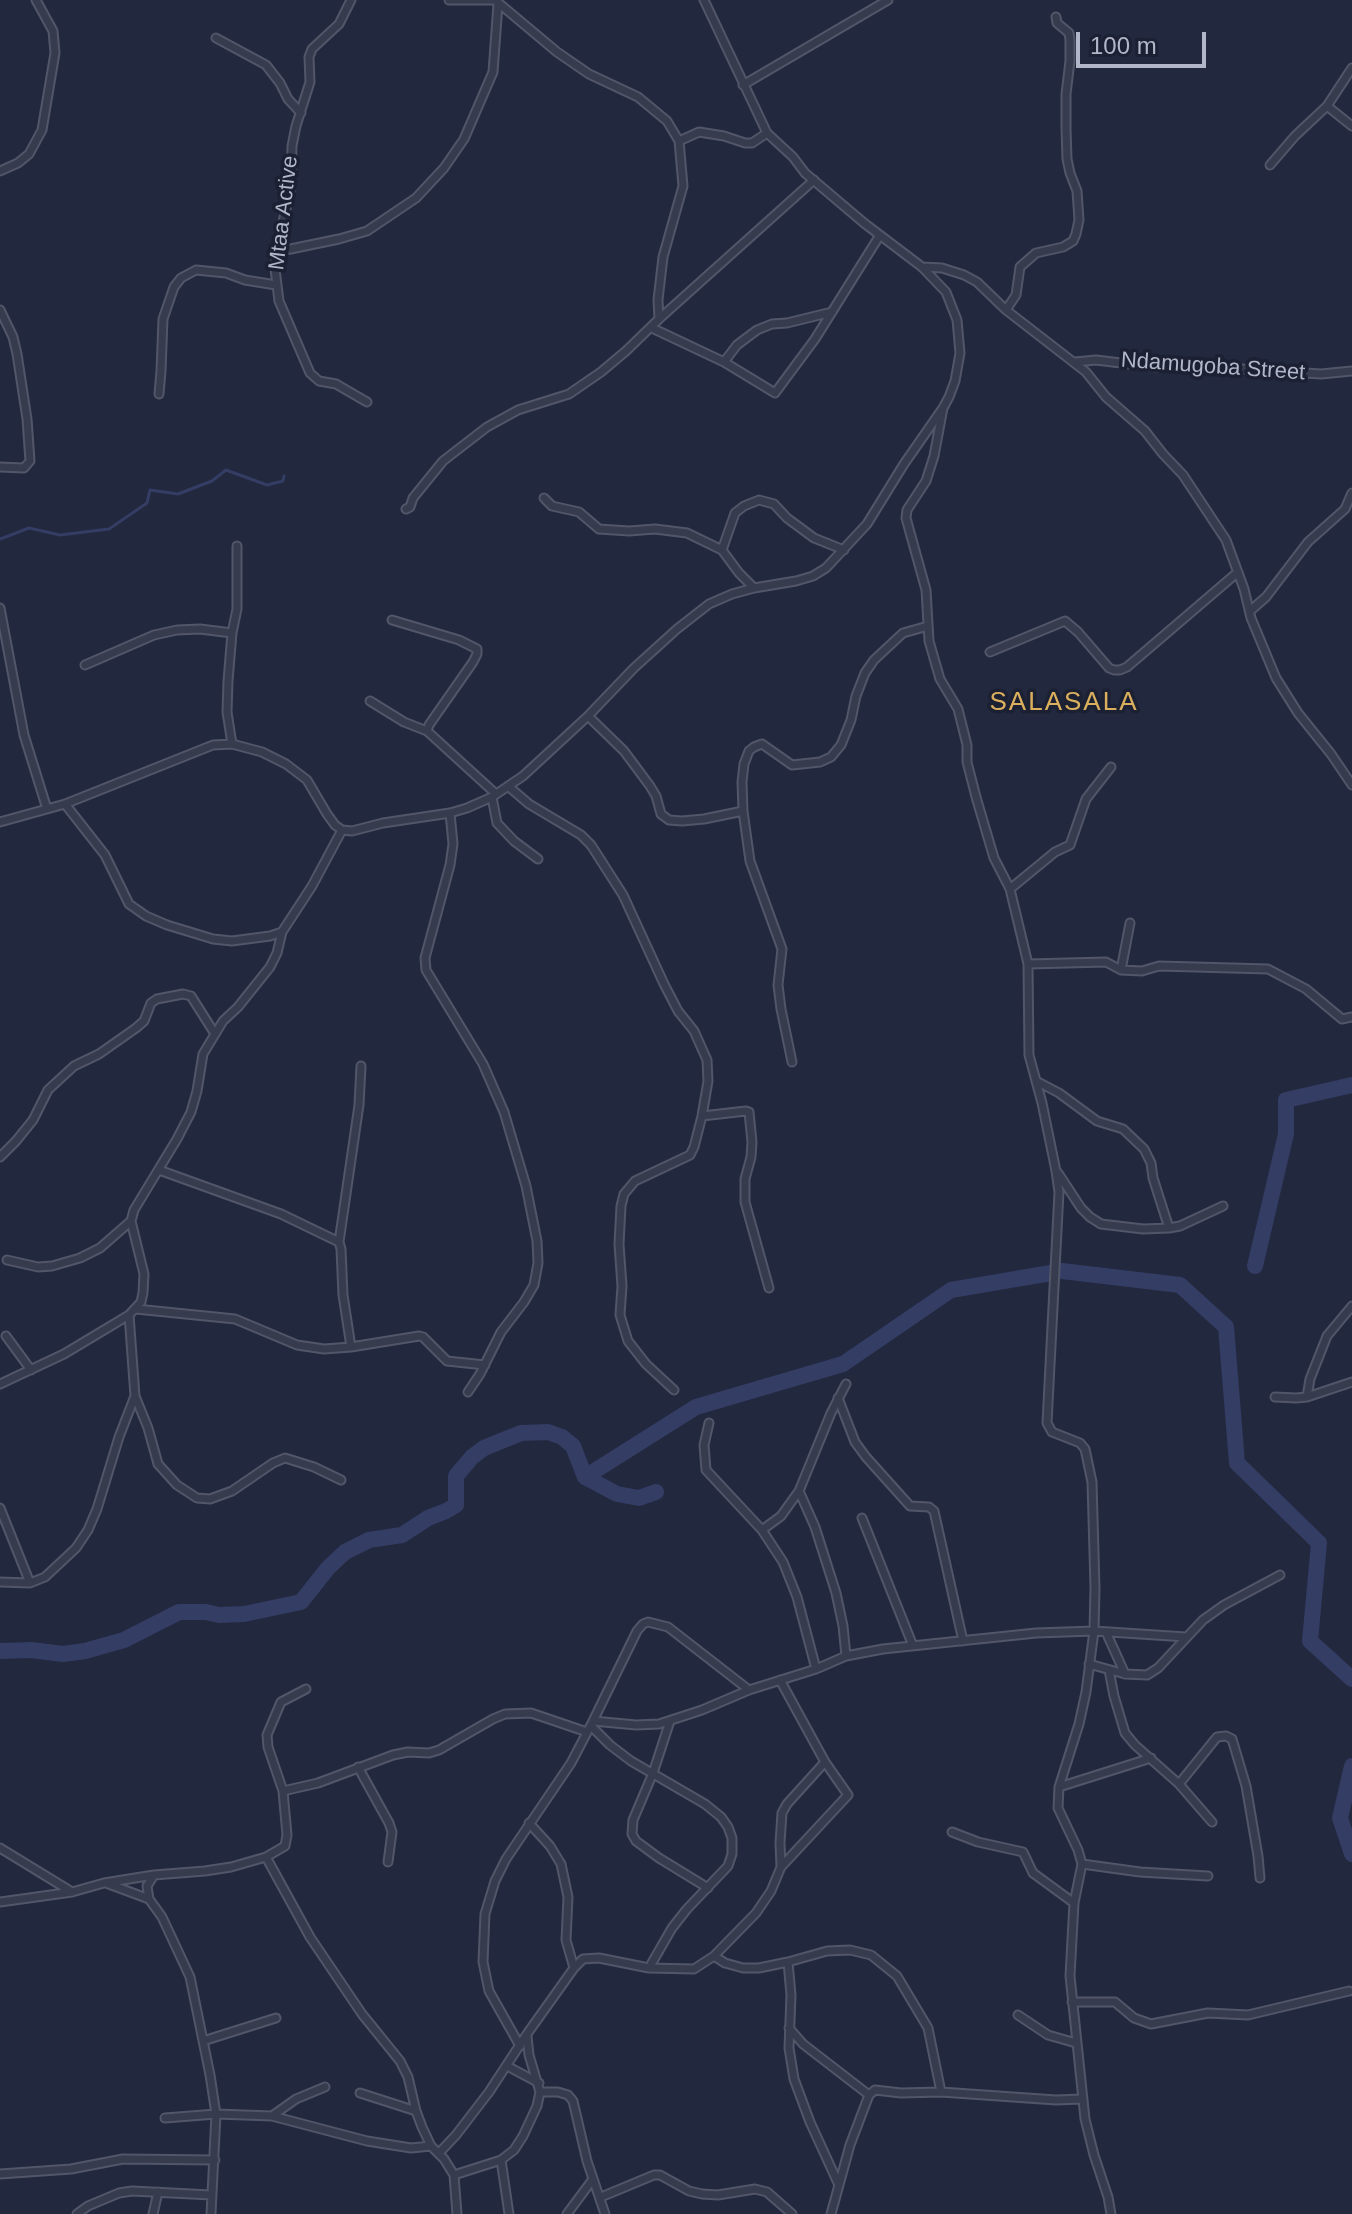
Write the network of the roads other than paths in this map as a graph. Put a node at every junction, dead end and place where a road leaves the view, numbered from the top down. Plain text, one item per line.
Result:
1 (36, 0) edge
2 (351, 0) edge
3 (449, 0) edge
4 (704, 0) edge
5 (888, 0) edge
6 (496, 1) edge
7 (1056, 17) dead end
8 (216, 38) dead end
9 (1352, 68) edge
10 (743, 85) junction
11 (1327, 106) junction
12 (301, 113) junction
13 (1352, 126) edge
14 (767, 133) junction
15 (679, 141) junction
16 (1270, 165) dead end
17 (0, 171) edge
18 (814, 180) junction
19 (880, 235) junction
20 (276, 252) junction
21 (922, 267) junction
22 (276, 285) junction
23 (0, 310) edge
24 (1006, 310) junction
25 (832, 312) junction
26 (659, 319) junction
27 (652, 328) junction
28 (724, 362) junction
29 (1075, 362) junction
30 (1352, 371) edge
31 (159, 394) dead end
32 (367, 402) dead end
33 (943, 408) junction
34 (0, 467) edge
35 (1352, 493) edge
36 (544, 498) dead end
37 (406, 509) dead end
38 (237, 546) dead end
39 (722, 550) junction
40 (844, 550) junction
41 (1238, 572) junction
42 (754, 588) junction
43 (0, 608) edge
44 (1250, 611) junction
45 (392, 620) dead end
46 (928, 626) junction
47 (232, 633) junction
48 (990, 652) dead end
49 (85, 665) dead end
50 (370, 701) dead end
51 (588, 716) junction
52 (427, 731) junction
53 (232, 744) junction
54 (1111, 767) dead end
55 (1352, 785) edge
56 (508, 786) junction
57 (494, 795) junction
58 (65, 804) junction
59 (47, 809) junction
60 (743, 811) junction
61 (450, 813) junction
62 (0, 822) edge
63 (342, 830) junction
64 (538, 859) dead end
65 (1010, 889) junction
66 (1130, 923) dead end
67 (282, 932) junction
68 (1028, 964) junction
69 (1121, 970) junction
70 (1352, 1017) edge
71 (215, 1034) junction
72 (792, 1062) dead end
73 (361, 1066) dead end
74 (1038, 1082) junction
75 (702, 1116) junction
76 (0, 1157) edge
77 (159, 1170) junction
78 (1056, 1171) junction
79 (1223, 1206) dead end
80 (131, 1221) junction
81 (1169, 1228) junction
82 (339, 1242) junction
83 (7, 1260) dead end
84 (769, 1288) dead end
85 (1352, 1306) edge
86 (133, 1312) junction
87 (6, 1336) dead end
88 (351, 1347) junction
89 (485, 1365) junction
90 (31, 1370) junction
91 (1352, 1382) edge
92 (0, 1384) edge
93 (846, 1384) dead end
94 (674, 1390) dead end
95 (468, 1392) dead end
96 (135, 1396) junction
97 (1275, 1397) dead end
98 (1307, 1397) junction
99 (838, 1398) junction
100 (709, 1423) dead end
101 (341, 1480) dead end
102 (799, 1491) junction
103 (0, 1508) edge
104 (862, 1518) dead end
105 (762, 1530) junction
106 (1280, 1575) dead end
107 (0, 1582) edge
108 (30, 1583) junction
109 (1094, 1631) junction
110 (1106, 1632) junction
111 (1186, 1637) junction
112 (963, 1641) junction
113 (913, 1646) junction
114 (846, 1656) junction
115 (1089, 1664) junction
116 (816, 1669) junction
117 (1109, 1670) junction
118 (1125, 1674) junction
119 (780, 1680) junction
120 (306, 1689) dead end
121 (749, 1690) junction
122 (670, 1721) junction
123 (590, 1726) junction
124 (1151, 1758) junction
125 (825, 1762) junction
126 (358, 1767) junction
127 (653, 1773) junction
128 (1179, 1784) junction
129 (1059, 1787) junction
130 (283, 1791) junction
131 (1212, 1822) dead end
132 (529, 1823) junction
133 (952, 1832) dead end
134 (0, 1848) edge
135 (266, 1857) junction
136 (388, 1862) dead end
137 (1082, 1864) junction
138 (781, 1867) junction
139 (154, 1875) junction
140 (1208, 1876) dead end
141 (1260, 1878) dead end
142 (104, 1883) junction
143 (708, 1888) junction
144 (72, 1892) junction
145 (149, 1899) junction
146 (0, 1902) edge
147 (1074, 1903) junction
148 (714, 1956) junction
149 (788, 1962) junction
150 (574, 1968) junction
151 (649, 1968) junction
152 (1349, 1991) dead end
153 (1072, 2002) junction
154 (1018, 2015) dead end
155 (276, 2018) dead end
156 (789, 2028) junction
157 (527, 2034) junction
158 (203, 2041) junction
159 (1076, 2043) junction
160 (520, 2046) junction
161 (507, 2066) junction
162 (325, 2087) dead end
163 (540, 2088) junction
164 (941, 2092) junction
165 (360, 2093) dead end
166 (869, 2095) junction
167 (1082, 2099) junction
168 (416, 2111) junction
169 (216, 2114) junction
170 (272, 2116) junction
171 (165, 2118) dead end
172 (431, 2146) junction
173 (439, 2153) junction
174 (215, 2160) junction
175 (501, 2160) junction
176 (0, 2174) edge
177 (454, 2175) junction
178 (593, 2179) junction
179 (838, 2183) junction
180 (158, 2192) junction
181 (211, 2195) junction
182 (601, 2197) junction
183 (77, 2214) edge
184 (153, 2214) edge
185 (211, 2214) edge
186 (457, 2214) edge
187 (509, 2214) edge
188 (567, 2214) edge
189 (605, 2214) edge
190 (792, 2214) edge
191 (831, 2214) edge
192 (1111, 2214) edge

1 - 17 street
2 - 12 street, Mtaa Active
3 - 6 street
4 - 10 street
5 - 10 street
6 - 15 street
6 - 20 street
7 - 24 street
8 - 12 street
9 - 11 street
10 - 14 street
11 - 13 street
11 - 16 street
12 - 20 street, Mtaa Active
14 - 15 street
14 - 18 street
15 - 26 street
18 - 19 street
18 - 26 street
19 - 21 street
19 - 25 street
20 - 22 street, Mtaa Active
21 - 24 street
21 - 33 street
22 - 31 street
22 - 32 street, Mtaa Active
23 - 34 street
24 - 29 street
25 - 28 street
25 - 28 street
26 - 27 street
27 - 28 street
27 - 37 street
29 - 30 street, Ndamugoba Street
29 - 41 street
33 - 40 street
33 - 46 street
35 - 44 street
36 - 39 street
38 - 47 street
39 - 40 street
39 - 42 street
40 - 42 street
41 - 44 street
41 - 48 street
42 - 51 street
43 - 59 street
44 - 55 street
45 - 52 street
46 - 60 street
46 - 65 street
47 - 49 street
47 - 53 street
50 - 52 street
51 - 56 street
51 - 60 street
52 - 57 street
53 - 58 street
53 - 63 street
54 - 65 street
56 - 57 street
56 - 75 street
57 - 61 street
57 - 64 street
58 - 59 street
58 - 67 street
59 - 62 street
60 - 72 street
61 - 63 street
61 - 89 street
63 - 67 street
65 - 68 street
66 - 69 street
67 - 71 street
68 - 69 street
68 - 74 street
69 - 70 street
71 - 76 street
71 - 77 street
73 - 82 street
74 - 78 street
74 - 81 street
75 - 84 street
75 - 94 street
77 - 80 street
77 - 82 street
78 - 81 street
78 - 109 street
79 - 81 street
80 - 83 street
80 - 86 street
82 - 88 street
85 - 98 street
86 - 88 street
86 - 90 street
86 - 96 street
87 - 90 street
88 - 89 street
89 - 95 street
90 - 92 street
91 - 98 street
93 - 99 street
96 - 101 street
96 - 108 street
97 - 98 street
99 - 102 street
99 - 112 street
100 - 105 street
102 - 105 street
102 - 114 street
103 - 108 street
104 - 113 street
105 - 116 street
106 - 111 street
107 - 108 street
109 - 110 street
109 - 112 street
109 - 115 street
110 - 111 street
110 - 118 street
111 - 118 street
112 - 113 street
113 - 114 street
114 - 116 street
115 - 117 street
115 - 129 street
116 - 119 street
117 - 118 street
117 - 124 street
119 - 121 street
119 - 125 street
120 - 130 street
121 - 122 street
121 - 123 street
122 - 123 street
122 - 127 street
123 - 126 street
123 - 127 street
123 - 132 street
124 - 128 street
124 - 129 street
125 - 138 street
125 - 138 street
126 - 130 street
126 - 136 street
127 - 143 street
127 - 143 street
128 - 131 street
128 - 141 street
129 - 137 street
130 - 135 street
132 - 150 street
132 - 160 street
133 - 147 street
134 - 144 street
135 - 139 street
135 - 168 street
137 - 140 street
137 - 147 street
138 - 148 street
139 - 142 street
139 - 145 street
142 - 144 street
142 - 145 street
143 - 151 street
144 - 146 street
145 - 158 street
147 - 153 street
148 - 149 street
148 - 151 street
149 - 156 street
149 - 164 street
150 - 151 street
150 - 157 street
152 - 153 street
153 - 159 street
154 - 159 street
155 - 158 street
156 - 166 street
156 - 179 street
157 - 160 street
157 - 163 street
158 - 169 street
159 - 167 street
160 - 161 street
161 - 163 street
161 - 173 street
162 - 170 street
163 - 175 street
163 - 178 street
164 - 166 street
164 - 167 street
165 - 168 street
166 - 179 street
167 - 192 street
168 - 172 street
169 - 170 street
169 - 171 street
169 - 174 street
170 - 172 street
172 - 173 street
173 - 177 street
174 - 176 street
174 - 181 street
175 - 177 street
175 - 187 street
177 - 186 street
178 - 182 street
178 - 188 street
179 - 191 street
180 - 181 street
180 - 183 street
180 - 184 street
181 - 185 street
182 - 189 street
182 - 190 street

